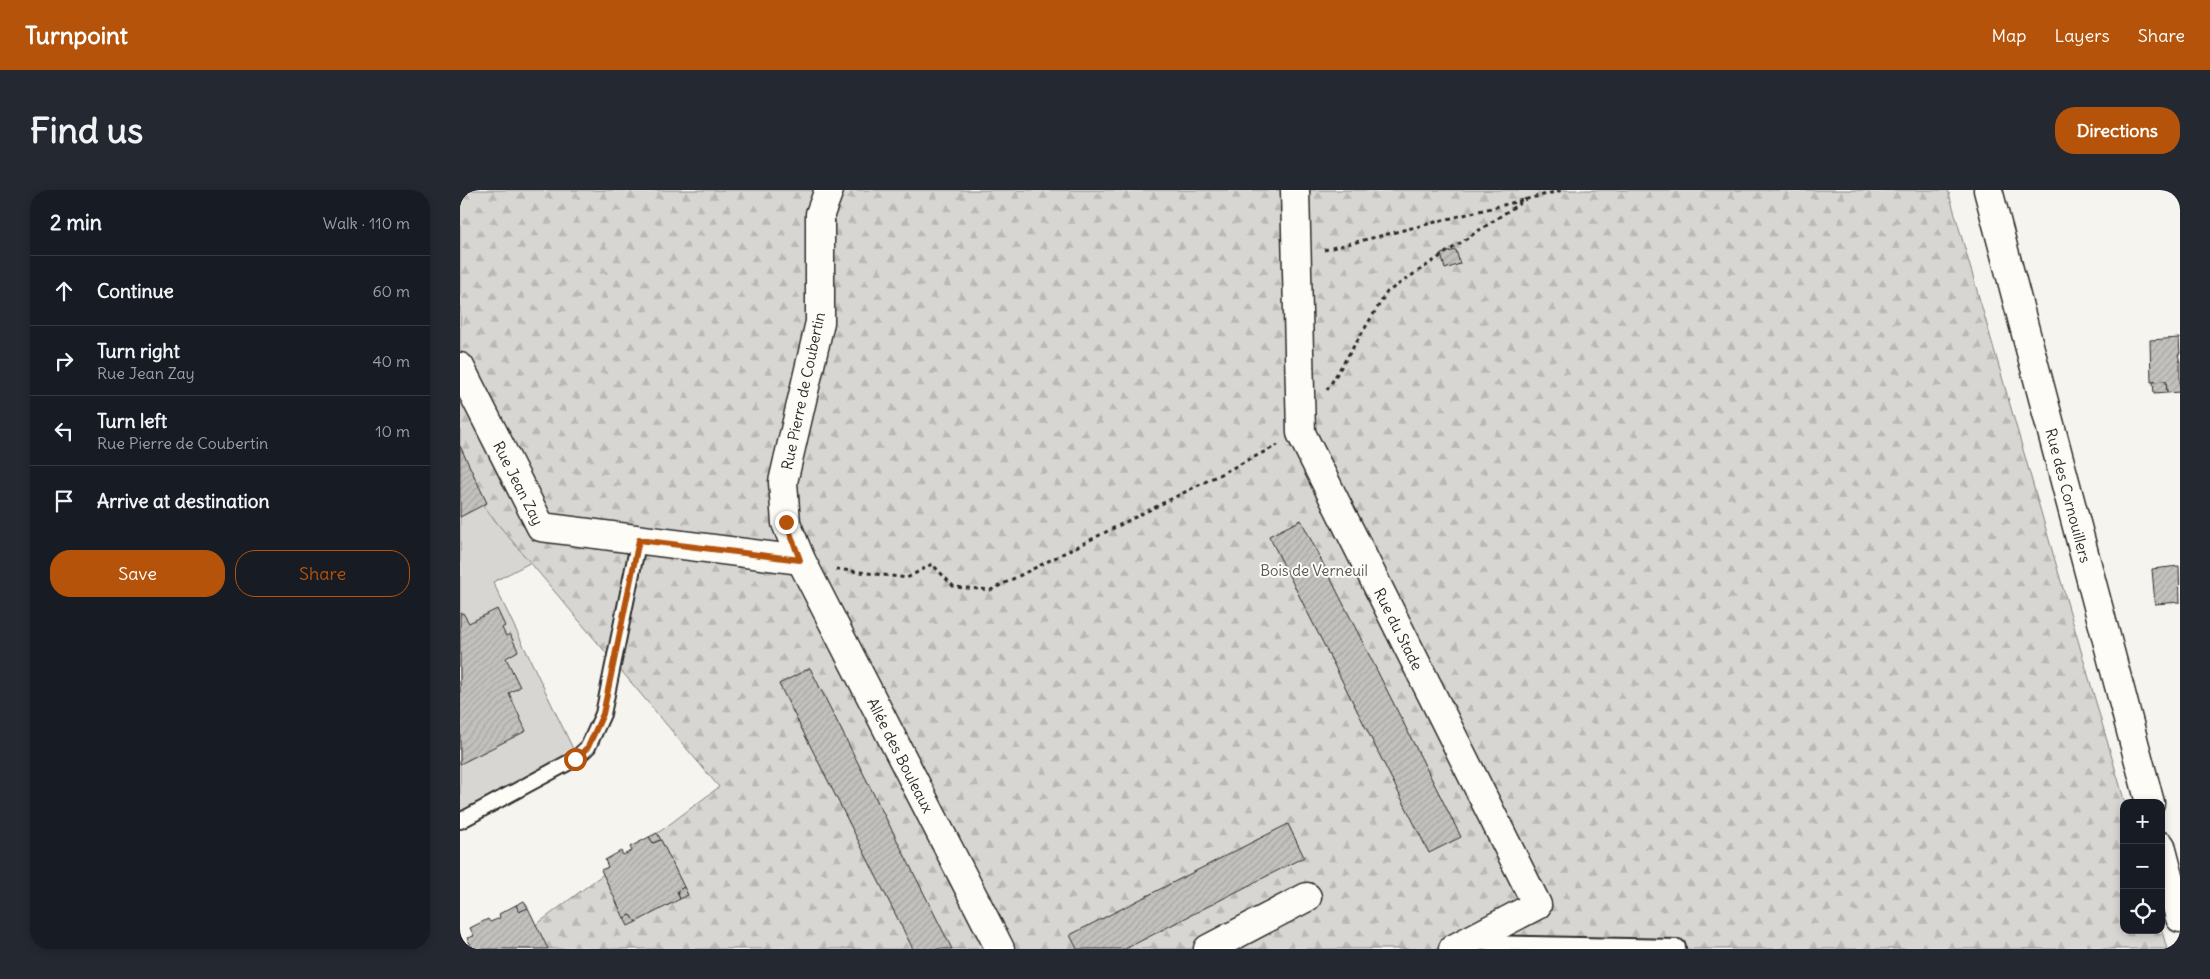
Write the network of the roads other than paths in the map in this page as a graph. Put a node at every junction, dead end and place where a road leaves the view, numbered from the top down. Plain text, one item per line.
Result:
1 (828, 190) edge
2 (1295, 190) edge
3 (1988, 190) edge
4 (460, 367) edge
5 (639, 540) junction
6 (802, 562) junction
7 (2149, 799) edge
8 (460, 821) edge
9 (2165, 861) edge
10 (1307, 898) dead end
11 (2180, 918) edge
12 (1459, 946) edge
13 (1678, 947) dead end
14 (1214, 948) edge
15 (1000, 949) edge

1 - 6 street, Rue Pierre de Coubertin
2 - 12 street, Rue du Stade
3 - 7 street, Rue des Cornouillers
4 - 5 street, Rue Jean Zay
5 - 6 street, Rue Jean Zay
5 - 8 lane
6 - 15 street, Allée des Bouleaux
9 - 11 street
10 - 14 street
12 - 13 lane

